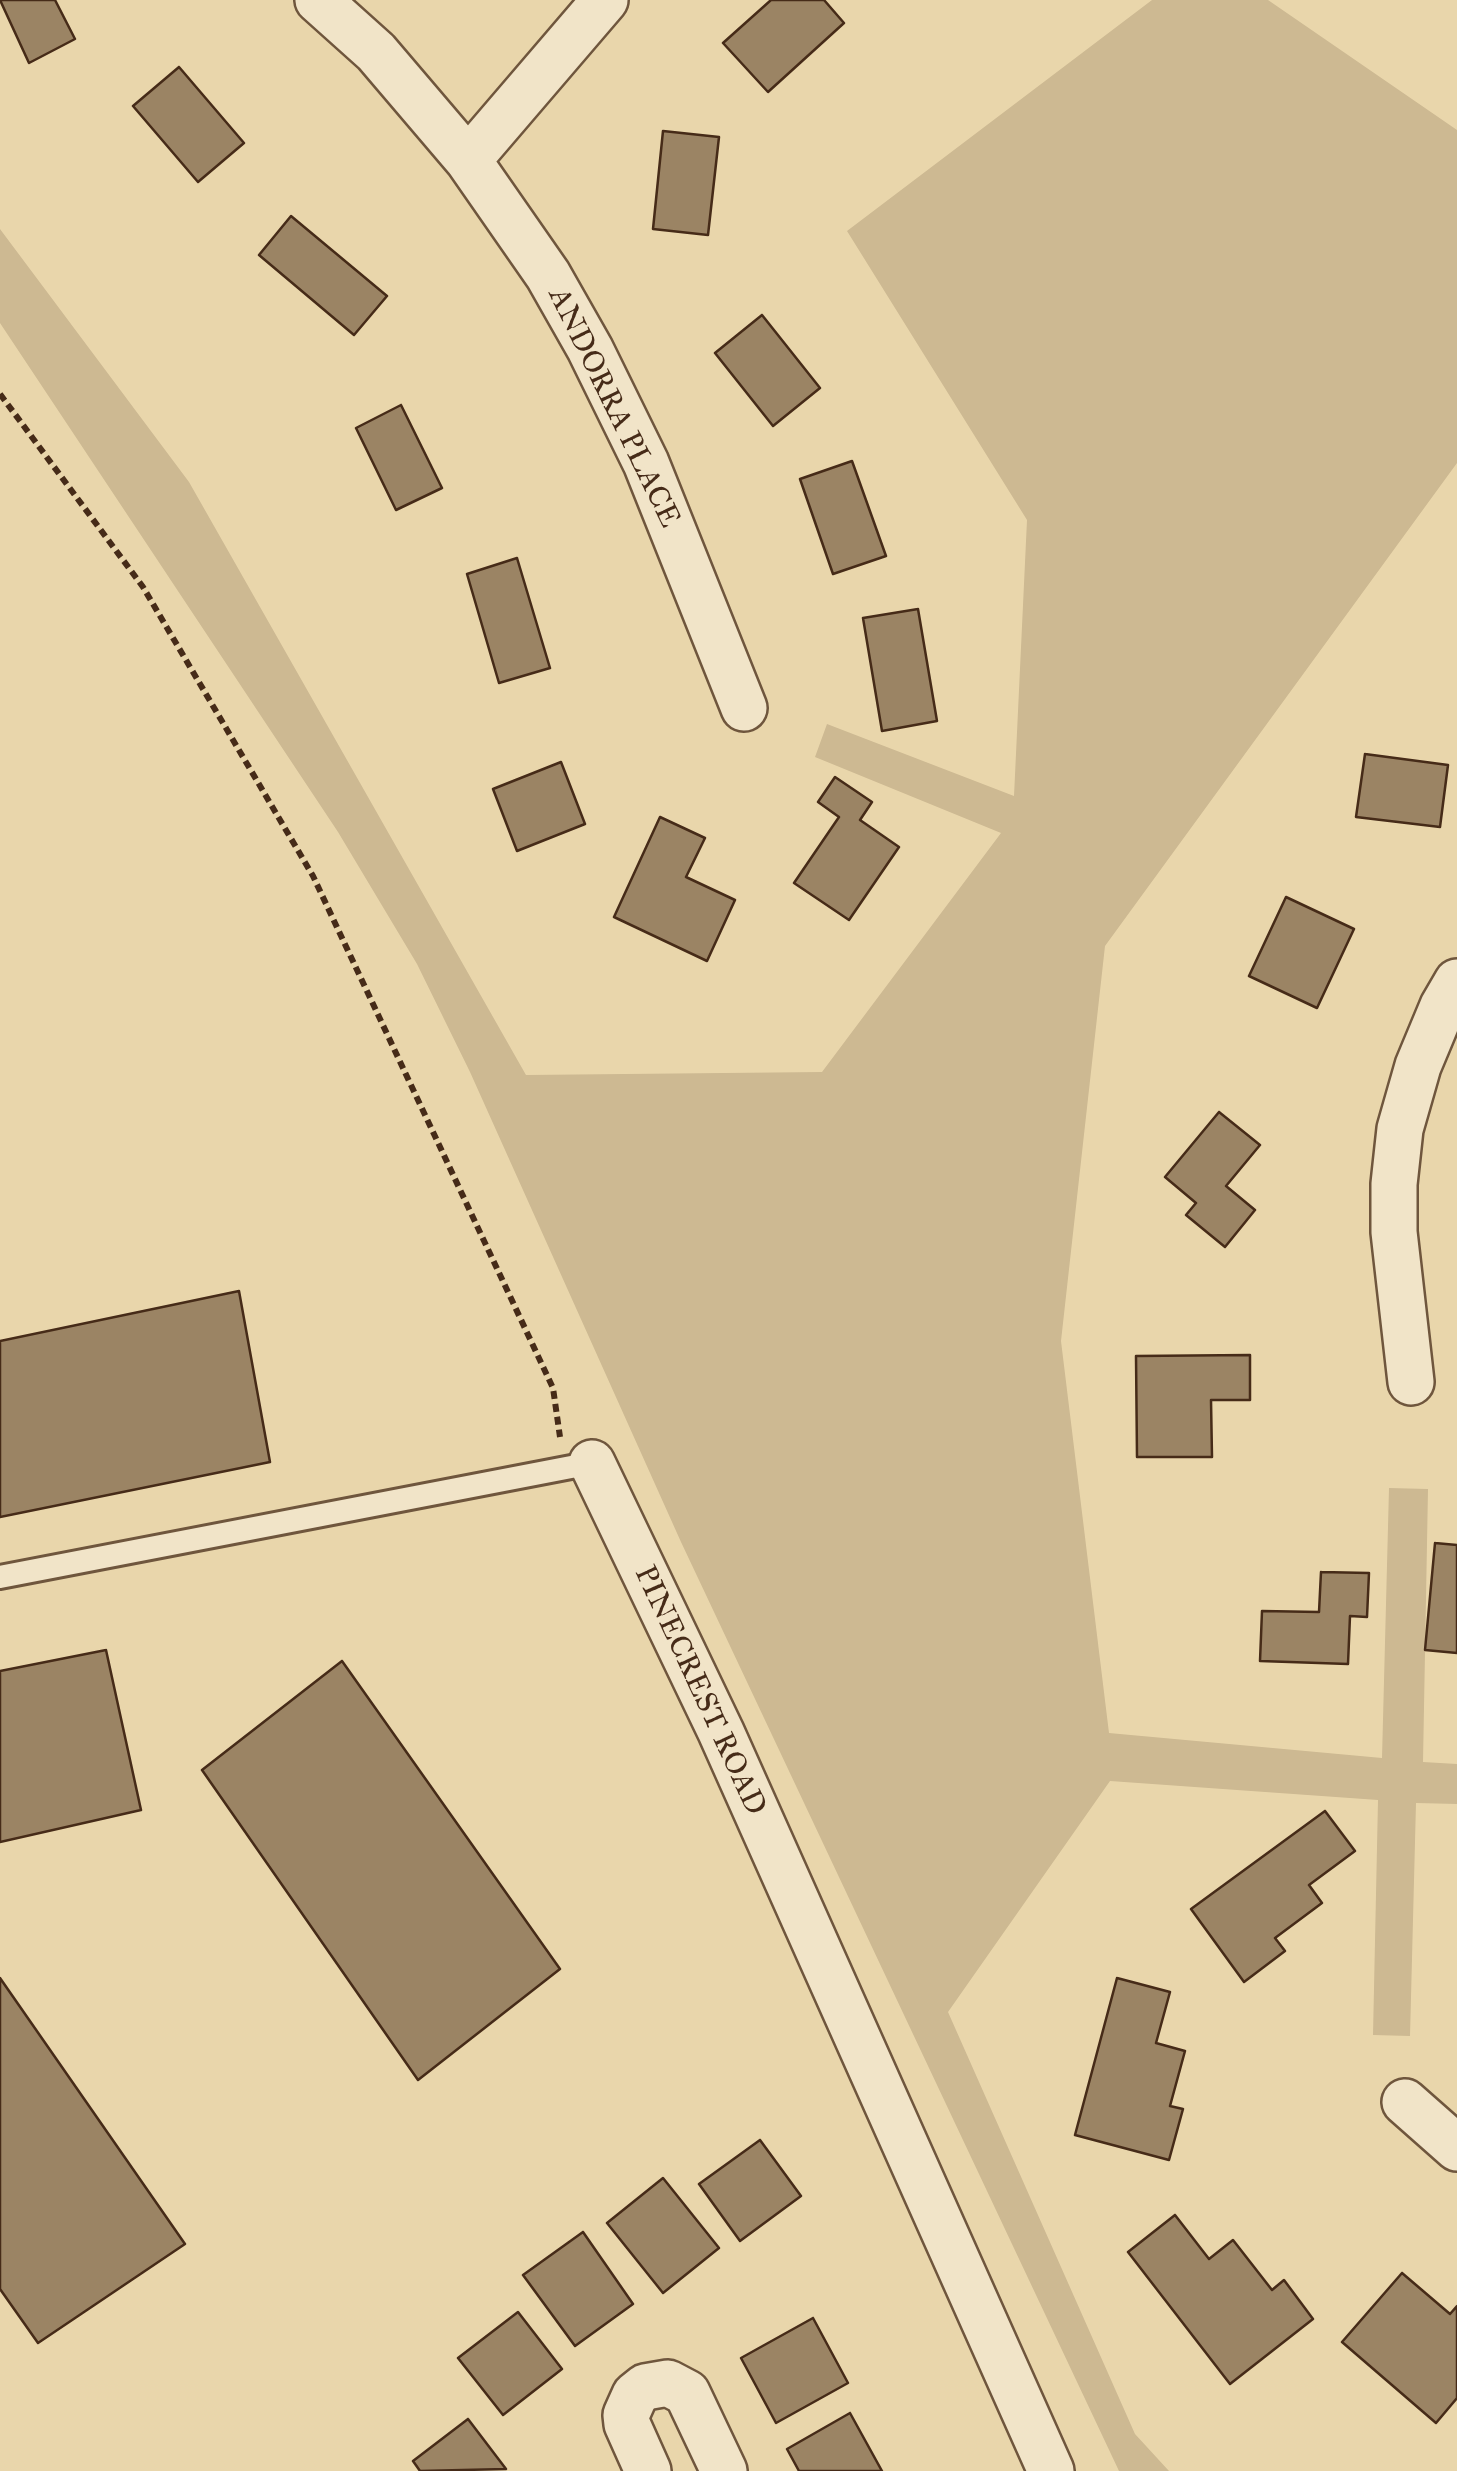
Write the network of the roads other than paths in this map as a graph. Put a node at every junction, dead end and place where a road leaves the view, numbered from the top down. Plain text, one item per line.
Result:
1 (318, 0) edge
2 (605, 0) edge
3 (468, 160) junction
4 (744, 708) dead end
5 (1457, 982) edge
6 (1411, 1382) dead end
7 (578, 1465) joint
8 (0, 1578) edge
9 (1405, 2102) dead end
10 (1457, 2148) edge
11 (648, 2471) edge
12 (724, 2471) edge
13 (1051, 2471) edge

1 - 3 street, ANDORRA PLACE
2 - 3 street
3 - 4 street, ANDORRA PLACE
5 - 6 street
7 - 8 lane
7 - 13 street, PINECREST ROAD
9 - 10 street
11 - 12 street

